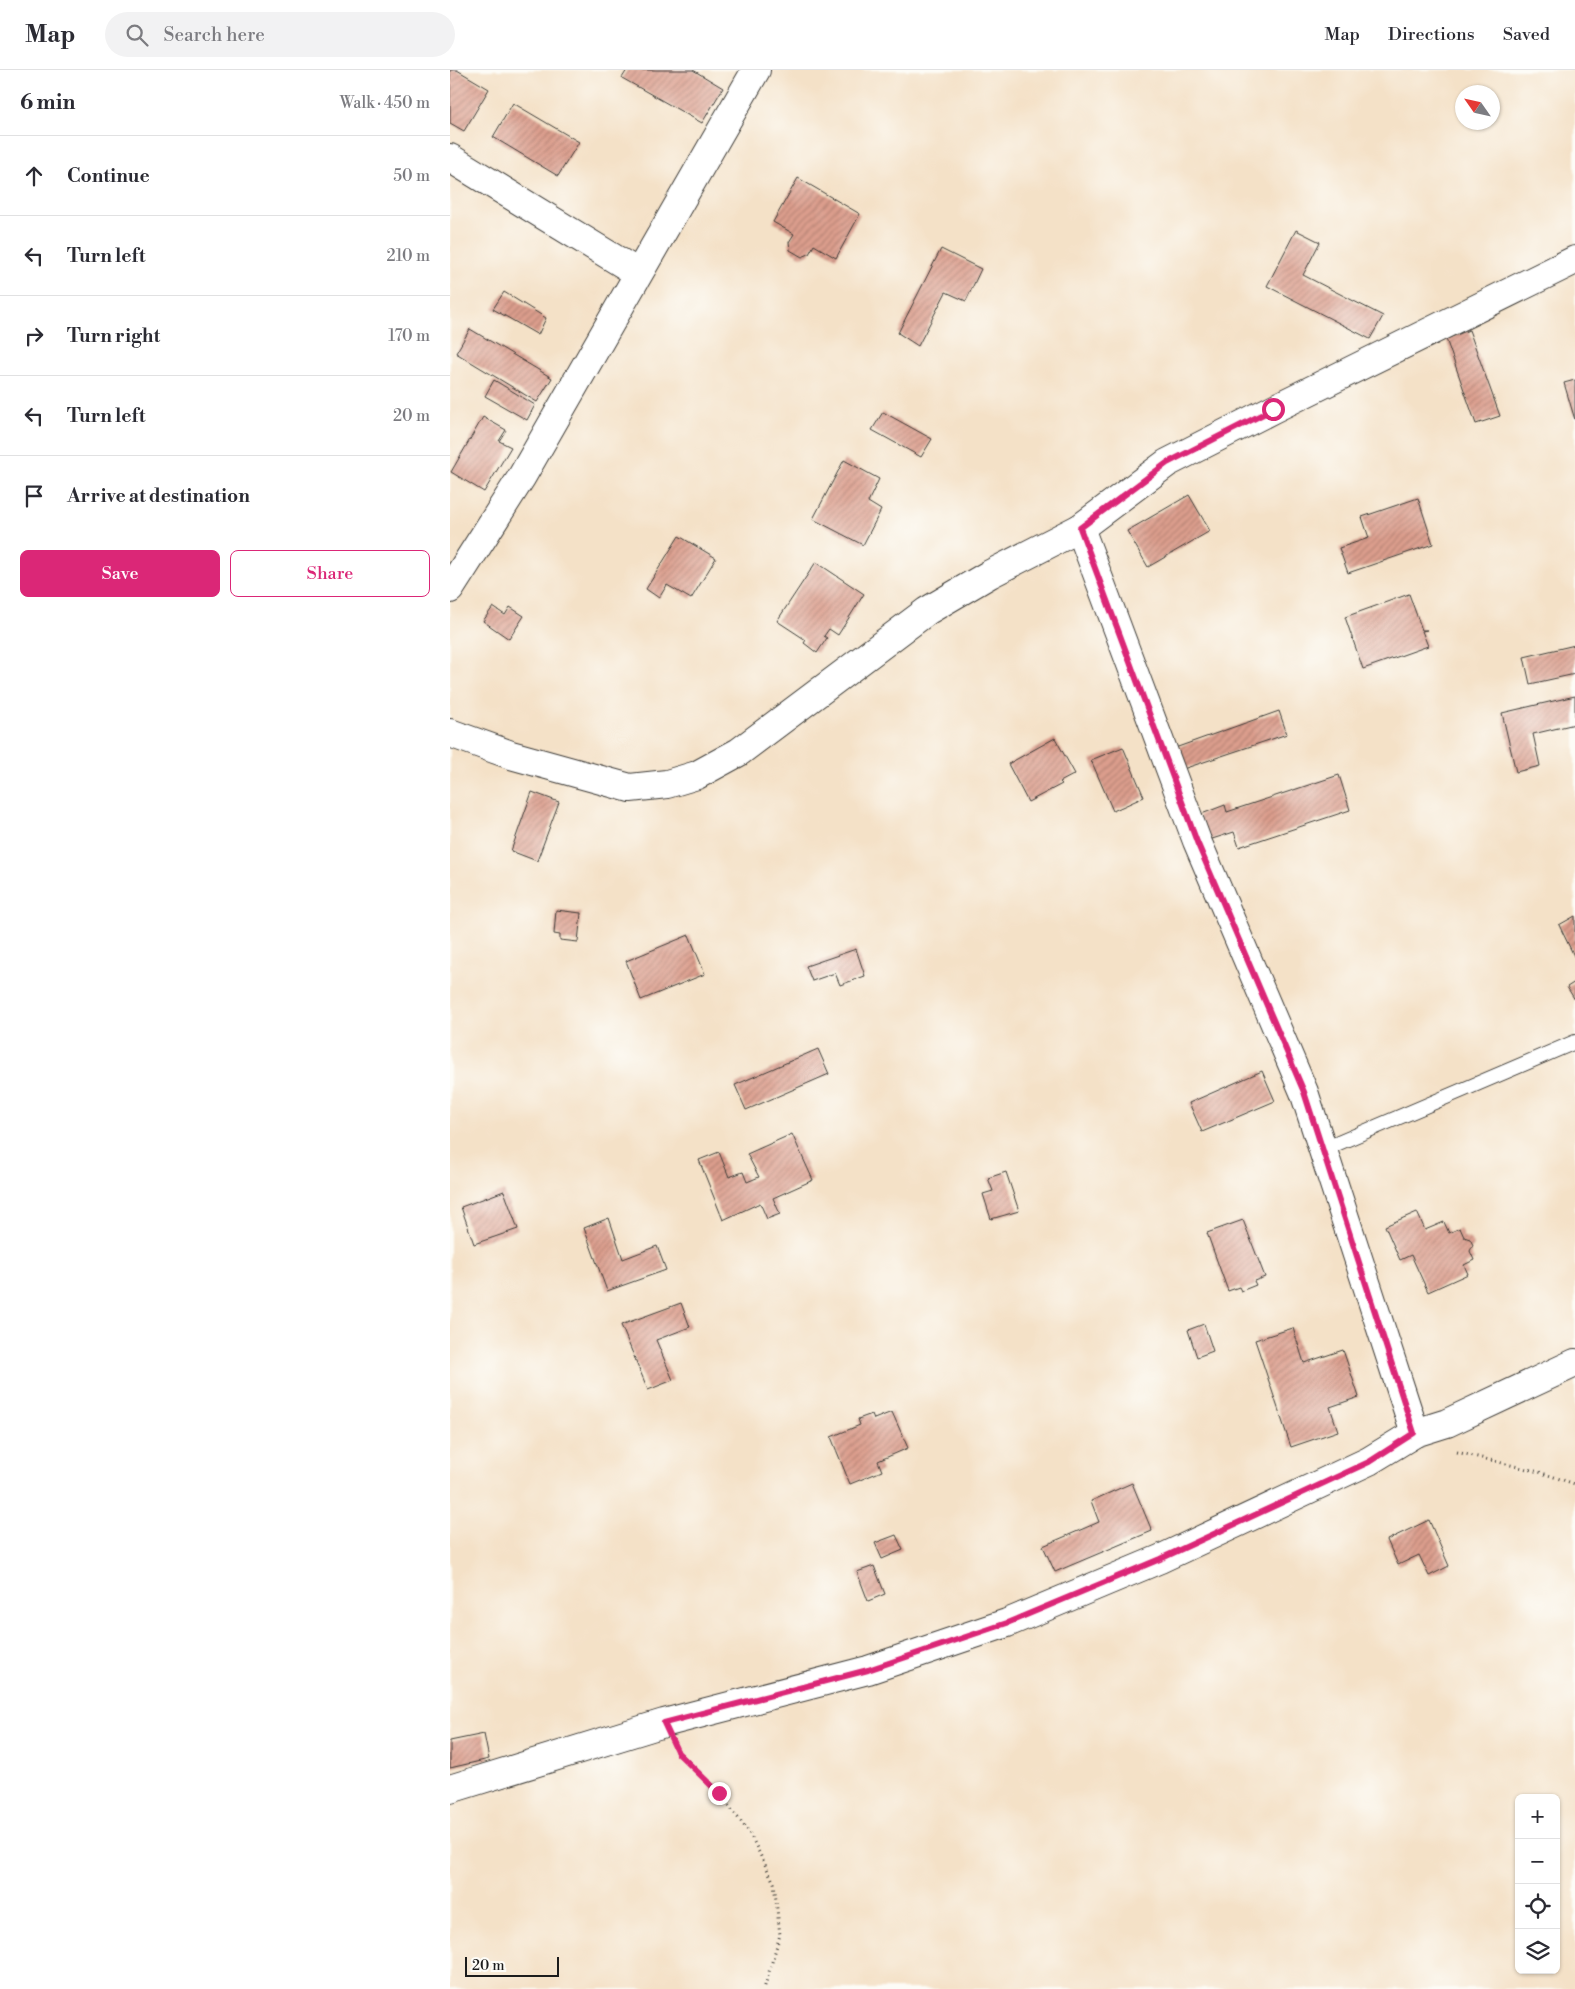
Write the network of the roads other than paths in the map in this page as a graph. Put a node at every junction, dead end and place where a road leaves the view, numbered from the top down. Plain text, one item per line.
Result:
1 (756, 70) edge
2 (450, 158) edge
3 (1575, 260) edge
4 (638, 272) junction
5 (1080, 528) junction
6 (450, 589) edge
7 (450, 733) edge
8 (1575, 1042) edge
9 (1322, 1150) junction
10 (1575, 1363) edge
11 (1414, 1433) junction
12 (450, 1789) edge

1 - 4 street
2 - 4 street
3 - 5 street
4 - 6 street
5 - 7 street
5 - 9 street
8 - 9 lane
9 - 11 street
10 - 11 street
11 - 12 street

